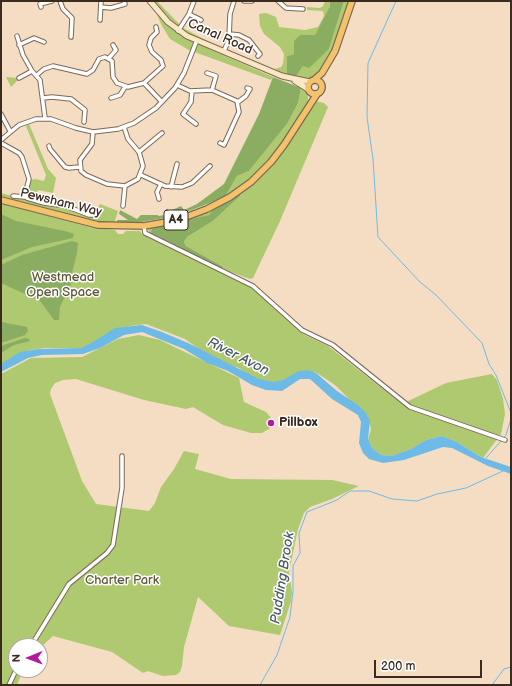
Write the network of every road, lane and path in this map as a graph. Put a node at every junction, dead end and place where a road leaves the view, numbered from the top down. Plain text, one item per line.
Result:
1 (52, 1) edge
2 (60, 1) edge
3 (101, 1) edge
4 (124, 1) edge
5 (150, 1) edge
6 (194, 1) edge
7 (234, 1) edge
8 (244, 1) edge
9 (249, 1) edge
10 (252, 1) edge
11 (278, 1) edge
12 (352, 1) edge
13 (41, 7) dead end
14 (101, 7) junction
15 (301, 7) dead end
16 (189, 14) junction
17 (98, 18) dead end
18 (200, 18) dead end
19 (156, 27) dead end
20 (70, 31) junction
21 (178, 31) junction
22 (64, 32) dead end
23 (230, 34) junction
24 (17, 36) dead end
25 (71, 37) dead end
26 (42, 39) dead end
27 (197, 40) junction
28 (19, 45) junction
29 (112, 45) dead end
30 (224, 51) junction
31 (261, 55) dead end
32 (110, 58) junction
33 (32, 71) junction
34 (207, 73) dead end
35 (322, 73) junction
36 (38, 74) junction
37 (20, 76) dead end
38 (292, 79) junction
39 (312, 81) junction
40 (321, 83) junction
41 (144, 84) junction
42 (177, 85) junction
43 (125, 87) junction
44 (249, 89) dead end
45 (212, 90) junction
46 (192, 91) junction
47 (309, 91) junction
48 (317, 94) junction
49 (112, 96) dead end
50 (43, 98) junction
51 (162, 102) junction
52 (238, 102) junction
53 (308, 106) junction
54 (1, 114) edge
55 (45, 118) junction
56 (84, 122) dead end
57 (196, 124) dead end
58 (124, 127) junction
59 (10, 131) junction
60 (93, 132) junction
61 (162, 133) dead end
62 (1, 141) edge
63 (222, 145) dead end
64 (49, 147) dead end
65 (139, 152) junction
66 (175, 165) dead end
67 (210, 166) dead end
68 (79, 167) junction
69 (141, 175) junction
70 (161, 184) junction
71 (125, 186) junction
72 (171, 187) junction
73 (13, 196) dead end
74 (25, 197) junction
75 (159, 199) dead end
76 (1, 200) edge
77 (124, 206) dead end
78 (96, 210) dead end
79 (144, 226) junction
80 (505, 440) dead end
81 (122, 456) dead end
82 (36, 638) edge

1 - 13 street
2 - 20 street
3 - 14 street
4 - 14 street
5 - 21 street, Canal Road
6 - 16 street
7 - 23 street
8 - 9 street
9 - 10 street
11 - 15 street
12 - 35 main road, A4
14 - 17 street
16 - 18 street
16 - 21 street
19 - 41 street
20 - 22 street
20 - 25 street
21 - 27 street, Canal Road
23 - 30 street
23 - 31 street
24 - 28 street
26 - 28 street
27 - 30 street, Canal Road
27 - 42 street
28 - 33 street
29 - 32 street
30 - 38 street, Canal Road
32 - 36 street
32 - 43 street
33 - 36 street
33 - 37 street
34 - 45 street
35 - 39 main road, A4
35 - 40 main road, A4
36 - 50 street
38 - 39 street, Canal Road
38 - 47 street, Canal Road
39 - 40 main road
39 - 47 main road, A4
40 - 48 main road, A4
41 - 43 street
41 - 51 street
42 - 46 street
42 - 51 street
43 - 49 street
44 - 52 street
45 - 46 street
45 - 52 street
46 - 57 street
47 - 48 main road
47 - 53 main road, Pewsham Way / A4
48 - 53 main road, Pewsham Way / A4
50 - 55 street
50 - 56 street
51 - 58 street
52 - 63 street
53 - 79 main road, Pewsham Way / A4
54 - 59 street
55 - 59 street
55 - 60 street
58 - 60 street
58 - 65 street
59 - 62 street
60 - 68 street
61 - 65 street
62 - 74 street
64 - 68 street
65 - 69 street
66 - 72 street
67 - 72 street
68 - 71 street
69 - 70 street
69 - 71 street
70 - 72 street
70 - 75 street
71 - 77 street
73 - 74 street
74 - 78 street
76 - 79 main road, Pewsham Way / A4
79 - 80 street
81 - 82 street

